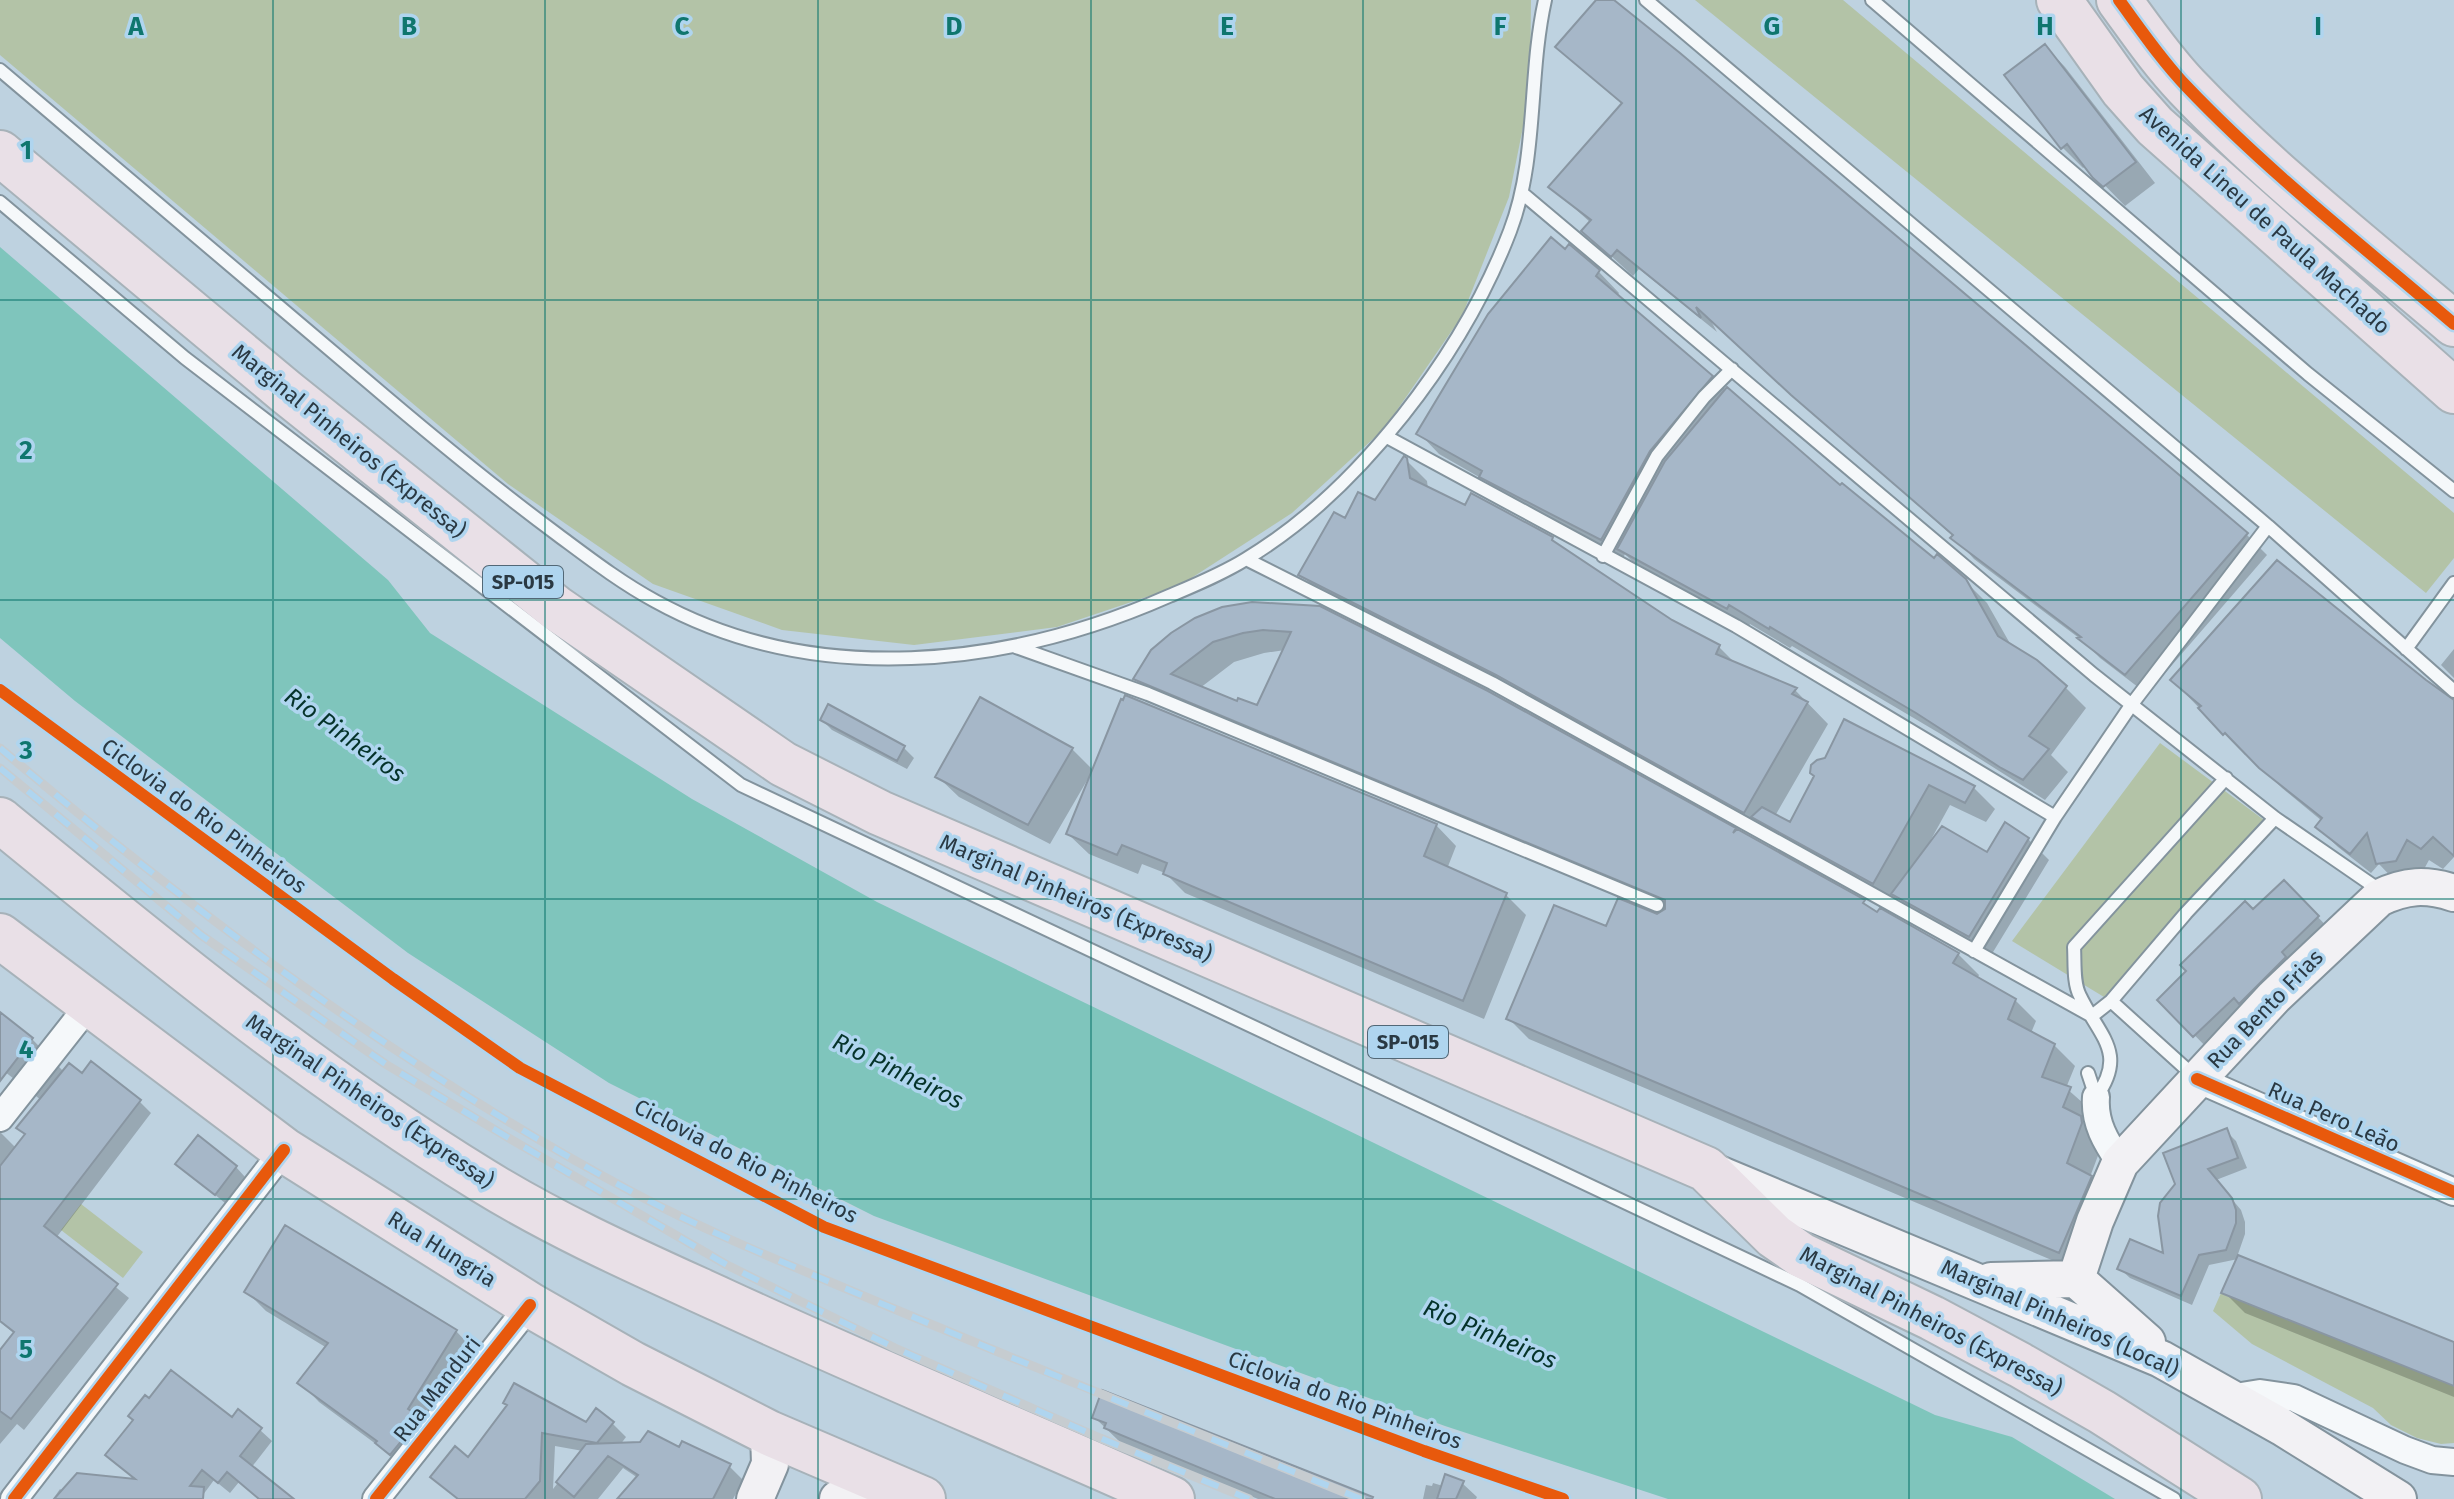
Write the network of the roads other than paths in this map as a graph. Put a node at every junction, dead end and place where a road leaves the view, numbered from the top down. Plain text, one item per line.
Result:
1 (1545, 0) edge
2 (1646, 0) edge
3 (1872, 0) edge
4 (2059, 0) edge
5 (2119, 0) edge
6 (0, 70) edge
7 (0, 153) edge
8 (1522, 193) junction
9 (0, 202) edge
10 (2454, 324) edge
11 (1732, 369) junction
12 (2454, 391) edge
13 (1387, 437) junction
14 (2454, 491) edge
15 (2268, 526) junction
16 (1603, 556) junction
17 (1246, 559) junction
18 (2454, 583) edge
19 (1016, 647) junction
20 (2406, 649) junction
21 (2454, 691) edge
22 (2132, 704) junction
23 (2226, 778) junction
24 (2055, 817) junction
25 (2275, 818) junction
26 (0, 820) edge
27 (2375, 887) dead end
28 (2454, 893) edge
29 (1657, 905) dead end
30 (0, 936) edge
31 (1974, 951) junction
32 (2111, 1001) junction
33 (89, 1005) junction
34 (2092, 1016) junction
35 (2197, 1079) junction
36 (2092, 1085) joint
37 (0, 1118) edge
38 (284, 1150) junction
39 (2120, 1163) junction
40 (1706, 1169) junction
41 (2454, 1192) edge
42 (2076, 1279) junction
43 (1977, 1281) junction
44 (530, 1305) junction
45 (2161, 1359) junction
46 (2229, 1398) junction
47 (769, 1433) junction
48 (2454, 1462) edge
49 (14, 1499) edge
50 (376, 1499) edge
51 (755, 1499) edge
52 (838, 1499) edge
53 (912, 1499) edge
54 (923, 1499) edge
55 (1172, 1499) edge
56 (2174, 1499) edge
57 (2239, 1499) edge
58 (2398, 1499) edge

1 - 8 lane
2 - 15 lane
3 - 14 lane
4 - 12 highway, Avenida Lineu de Paula Machado
5 - 10 highway, Avenida Lineu de Paula Machado
6 - 19 lane
7 - 40 highway, Marginal Pinheiros (Expressa) / SP-015
8 - 11 lane
8 - 13 lane
9 - 56 lane
11 - 16 lane
11 - 22 lane
13 - 16 lane
13 - 17 lane
15 - 20 lane
15 - 22 lane
16 - 24 lane
17 - 19 lane
17 - 31 lane
18 - 20 lane
19 - 29 lane
20 - 21 lane
22 - 23 lane
22 - 24 lane
23 - 25 lane
23 - 34 lane
24 - 31 lane
25 - 27 lane
25 - 32 lane
26 - 55 highway, Marginal Pinheiros (Expressa)
28 - 35 main road, Rua Bento Frias
30 - 33 highway, Rua Hungria
31 - 34 lane
32 - 34 lane
32 - 35 lane
33 - 37 street
33 - 38 highway, Rua Hungria
34 - 36 lane
35 - 39 main road, Rua Bento Frias
35 - 41 street, Rua Pero Leão
36 - 39 street
38 - 44 highway, Rua Hungria
38 - 49 street
39 - 42 main road, Rua Bento Frias
40 - 43 main road, Marginal Pinheiros (Local)
40 - 57 highway, Marginal Pinheiros (Expressa) / SP-015
42 - 43 main road
42 - 45 main road
43 - 45 main road, Marginal Pinheiros (Local)
44 - 47 highway, Rua Hungria
44 - 50 street, Rua Manduri
45 - 46 main road, Marginal Pinheiros (Local)
46 - 48 street
46 - 58 main road, Marginal Pinheiros (Local)
47 - 51 main road
47 - 54 highway, Rua Hungria
52 - 53 main road

